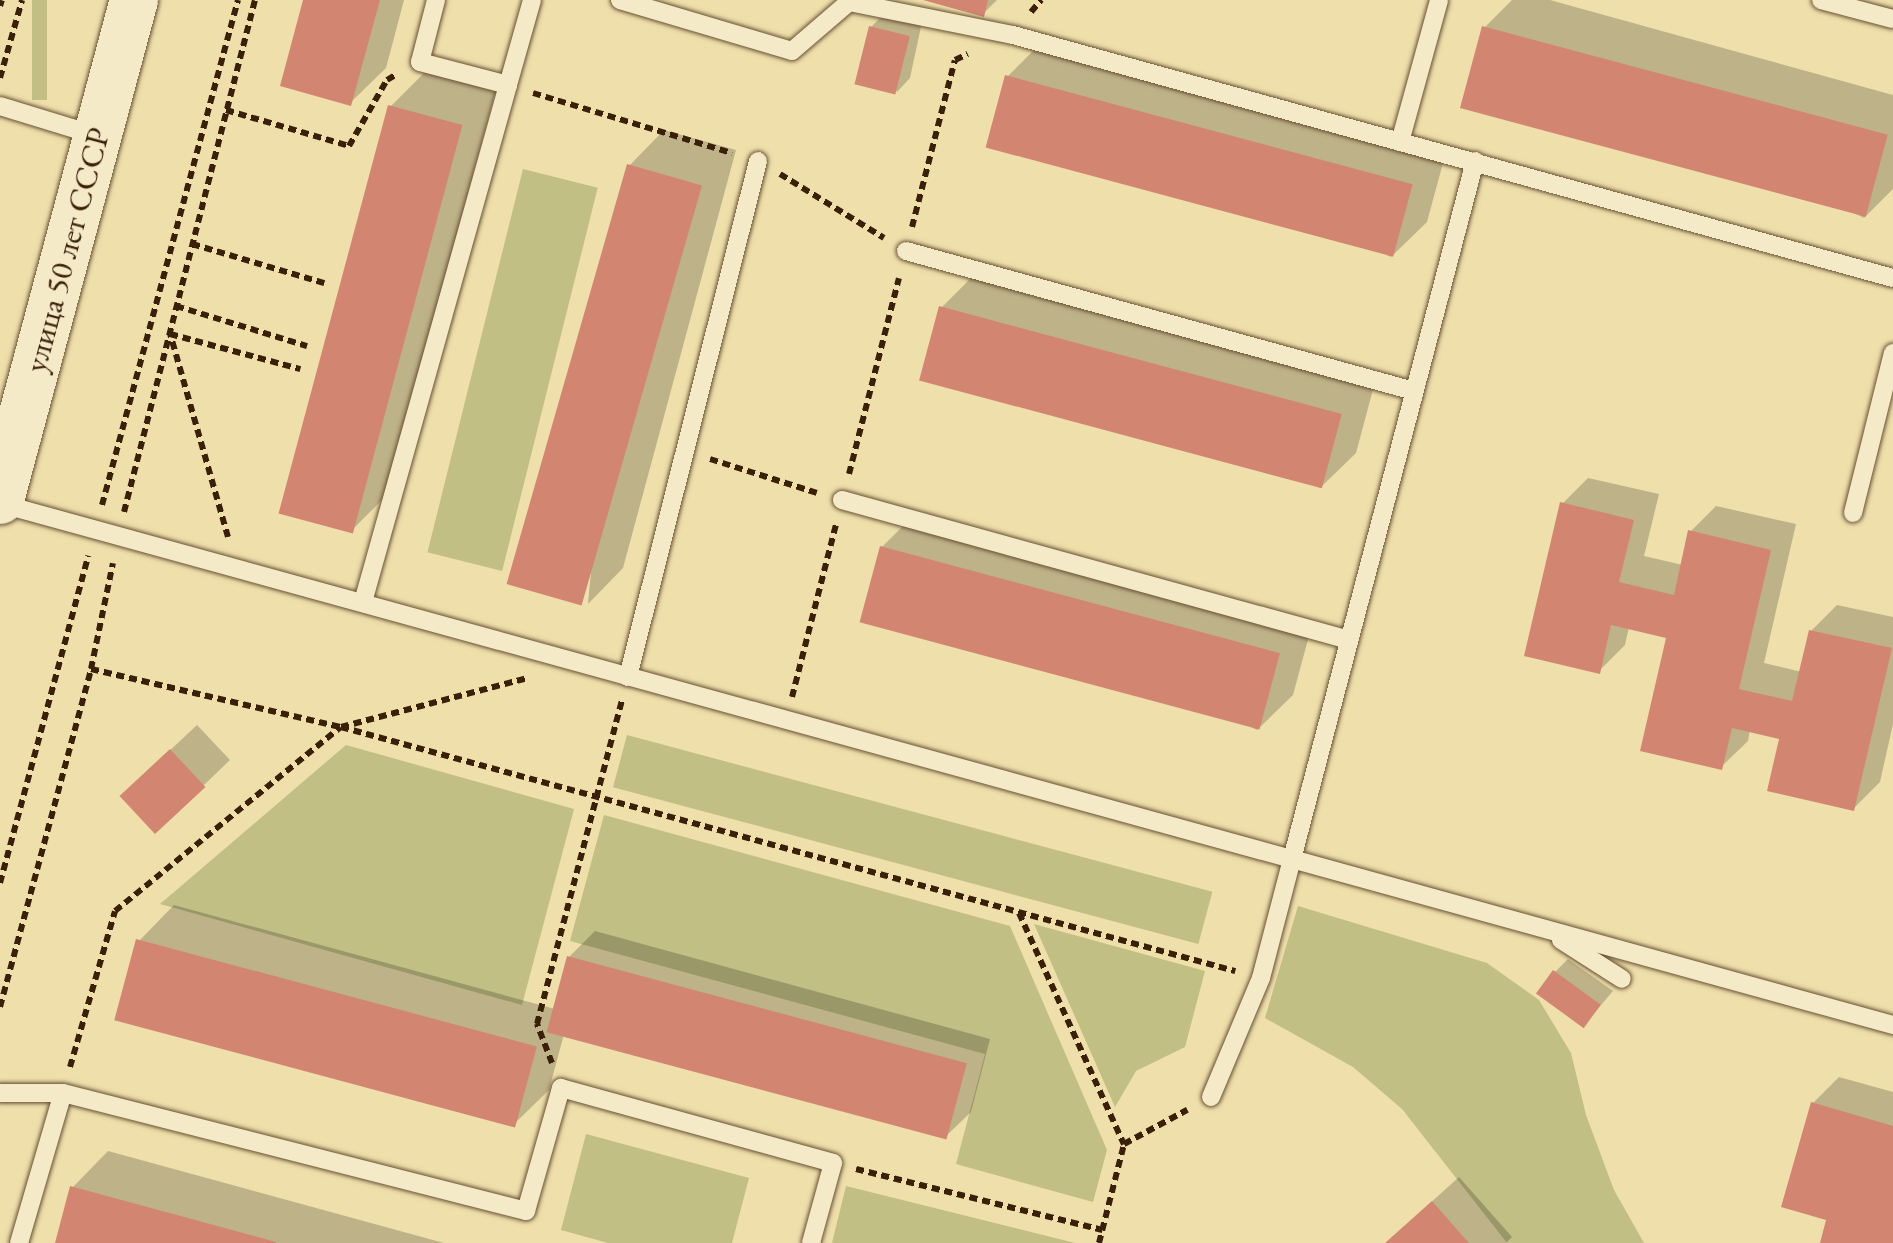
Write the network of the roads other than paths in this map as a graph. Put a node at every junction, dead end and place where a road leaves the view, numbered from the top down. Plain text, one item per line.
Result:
1 (134, 0) edge
2 (436, 0) edge
3 (532, 0) edge
4 (620, 0) edge
5 (1438, 0) edge
6 (1821, 0) edge
7 (1893, 20) edge
8 (508, 85) junction
9 (0, 106) edge
10 (97, 136) junction
11 (1400, 142) junction
12 (758, 161) road end
13 (1474, 161) junction
14 (906, 251) road end
15 (1893, 278) edge
16 (1893, 352) edge
17 (1414, 392) junction
18 (842, 500) road end
19 (0, 502) edge
20 (1853, 513) dead end
21 (363, 602) junction
22 (1349, 640) junction
23 (628, 677) junction
24 (1292, 859) junction
25 (1544, 928) junction
26 (1622, 979) dead end
27 (1893, 1025) edge
28 (0, 1093) edge
29 (63, 1093) junction
30 (1212, 1097) road end
31 (19, 1243) edge
32 (810, 1243) edge

1 - 10 main road, улица 50 лет СССР
2 - 8 lane
3 - 8 lane
4 - 11 lane
5 - 11 lane
6 - 7 lane
8 - 21 lane
9 - 10 lane
10 - 19 main road, улица 50 лет СССР
11 - 13 lane
12 - 23 lane
13 - 15 lane
13 - 17 lane
14 - 17 lane
16 - 20 lane
17 - 22 lane
18 - 22 lane
19 - 21 lane
21 - 23 lane
22 - 24 lane
23 - 24 lane
24 - 25 lane
24 - 30 lane
25 - 26 lane
25 - 27 lane
28 - 29 lane
29 - 31 lane
29 - 32 lane

